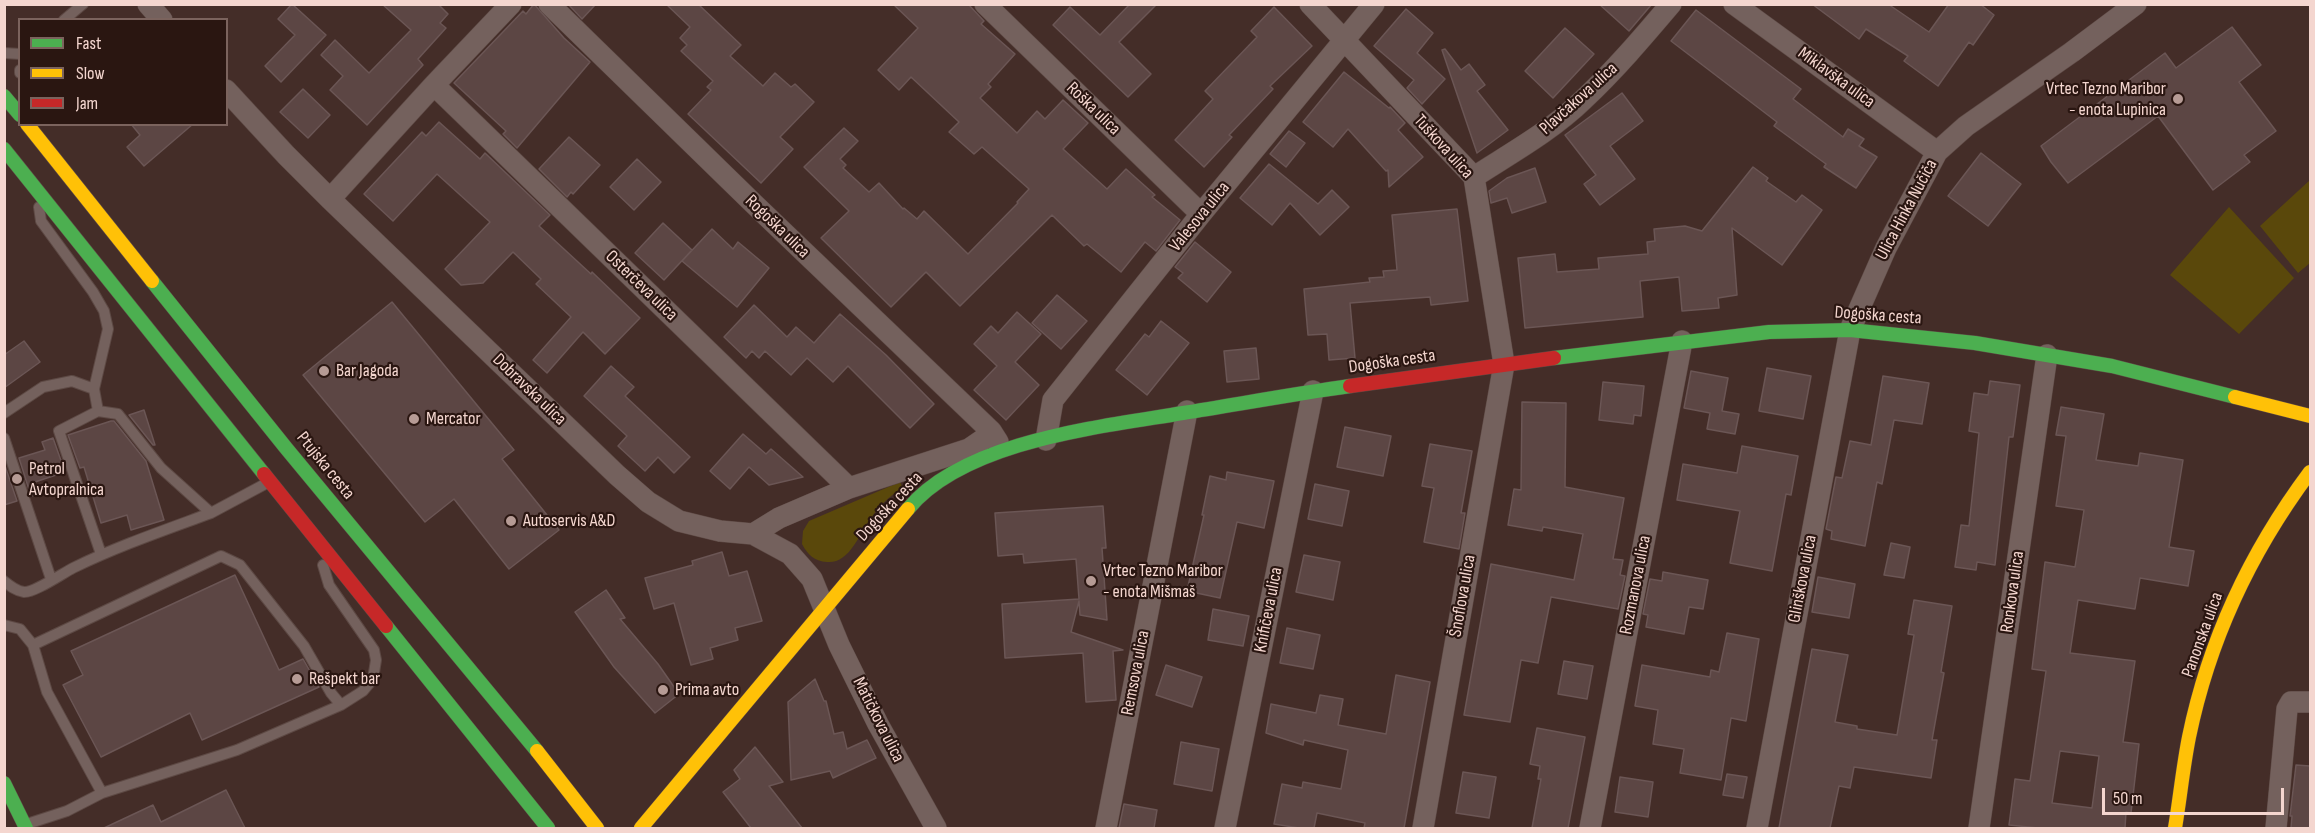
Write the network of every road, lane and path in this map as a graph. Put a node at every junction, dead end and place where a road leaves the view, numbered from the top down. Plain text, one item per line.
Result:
1 (83, 4) edge
2 (148, 4) edge
3 (511, 4) edge
4 (549, 4) edge
5 (985, 4) edge
6 (1310, 4) edge
7 (1374, 4) edge
8 (1671, 4) edge
9 (1734, 4) edge
10 (2136, 4) edge
11 (66, 18) edge
12 (160, 18) edge
13 (1345, 41) junction
14 (434, 85) junction
15 (228, 92) edge
16 (4, 96) edge
17 (18, 113) edge
18 (29, 126) edge
19 (50, 134) dead end
20 (4, 149) edge
21 (1937, 152) junction
22 (50, 153) junction
23 (1474, 177) junction
24 (38, 192) junction
25 (330, 199) junction
26 (1201, 214) junction
27 (1850, 330) junction
28 (1682, 341) junction
29 (2047, 355) junction
30 (1504, 364) junction
31 (94, 389) junction
32 (1313, 391) junction
33 (98, 411) junction
34 (1187, 411) junction
35 (4, 413) edge
36 (2310, 416) edge
37 (991, 431) junction
38 (4, 438) edge
39 (1046, 440) junction
40 (1003, 450) junction
41 (2310, 472) edge
42 (270, 481) junction
43 (849, 488) junction
44 (211, 513) junction
45 (753, 534) junction
46 (325, 550) junction
47 (102, 554) junction
48 (51, 579) junction
49 (4, 581) edge
50 (824, 609) junction
51 (4, 625) edge
52 (33, 645) junction
53 (2310, 702) edge
54 (341, 705) junction
55 (4, 783) edge
56 (102, 793) junction
57 (25, 827) edge
58 (548, 828) edge
59 (597, 828) edge
60 (641, 828) edge
61 (936, 828) edge
62 (1106, 828) edge
63 (1225, 828) edge
64 (1423, 828) edge
65 (1590, 828) edge
66 (1757, 828) edge
67 (1979, 828) edge
68 (2175, 828) edge
69 (2276, 828) edge

1 - 11 lane
2 - 12 street
3 - 14 street
4 - 37 street, Rogoška ulica
5 - 26 street, Roška ulica
6 - 13 street, Tuškova ulica
7 - 13 street, Valesova ulica
8 - 23 street, Plavčakova ulica
9 - 21 street, Miklavška ulica
10 - 21 street, Ulica Hinka Nučiča
13 - 23 street, Tuškova ulica
13 - 26 street, Valesova ulica
14 - 25 street
14 - 43 street, Osterčeva ulica
15 - 25 street, Dobravska ulica
16 - 17 street
18 - 22 street, Ptujska cesta
19 - 22 lane
20 - 24 street
21 - 27 street, Ulica Hinka Nučiča
22 - 59 street, Ptujska cesta
23 - 30 street, Tuškova ulica
24 - 31 lane
24 - 42 street
25 - 45 street, Dobravska ulica
26 - 39 street, Valesova ulica
27 - 28 street, Dogoška cesta
27 - 29 street, Dogoška cesta
27 - 66 street, Glinškova ulica
28 - 30 street, Dogoška cesta
28 - 65 street, Rozmanova ulica
29 - 36 street, Dogoška cesta
29 - 67 street, Ronkova ulica
30 - 32 street, Dogoška cesta
30 - 64 street, Šnoflova ulica
31 - 33 lane
31 - 35 lane
32 - 34 street, Dogoška cesta
32 - 63 street, Knifičeva ulica
33 - 44 lane
33 - 47 lane
34 - 39 street, Dogoška cesta
34 - 62 street, Remsova ulica
37 - 40 street, Rogoška ulica
37 - 43 street
38 - 48 lane
39 - 40 street, Dogoška cesta
40 - 50 street, Dogoška cesta
41 - 68 street, Panonska ulica
42 - 44 lane
42 - 46 street
43 - 45 street
44 - 47 lane
45 - 50 street, Dobravska ulica
46 - 54 lane
46 - 58 street
47 - 48 lane
48 - 49 lane
50 - 60 street, Dogoška cesta
50 - 61 street, Matičkova ulica
51 - 52 lane
52 - 54 lane
52 - 56 lane
53 - 69 street
54 - 56 lane
55 - 57 street
56 - 57 lane

